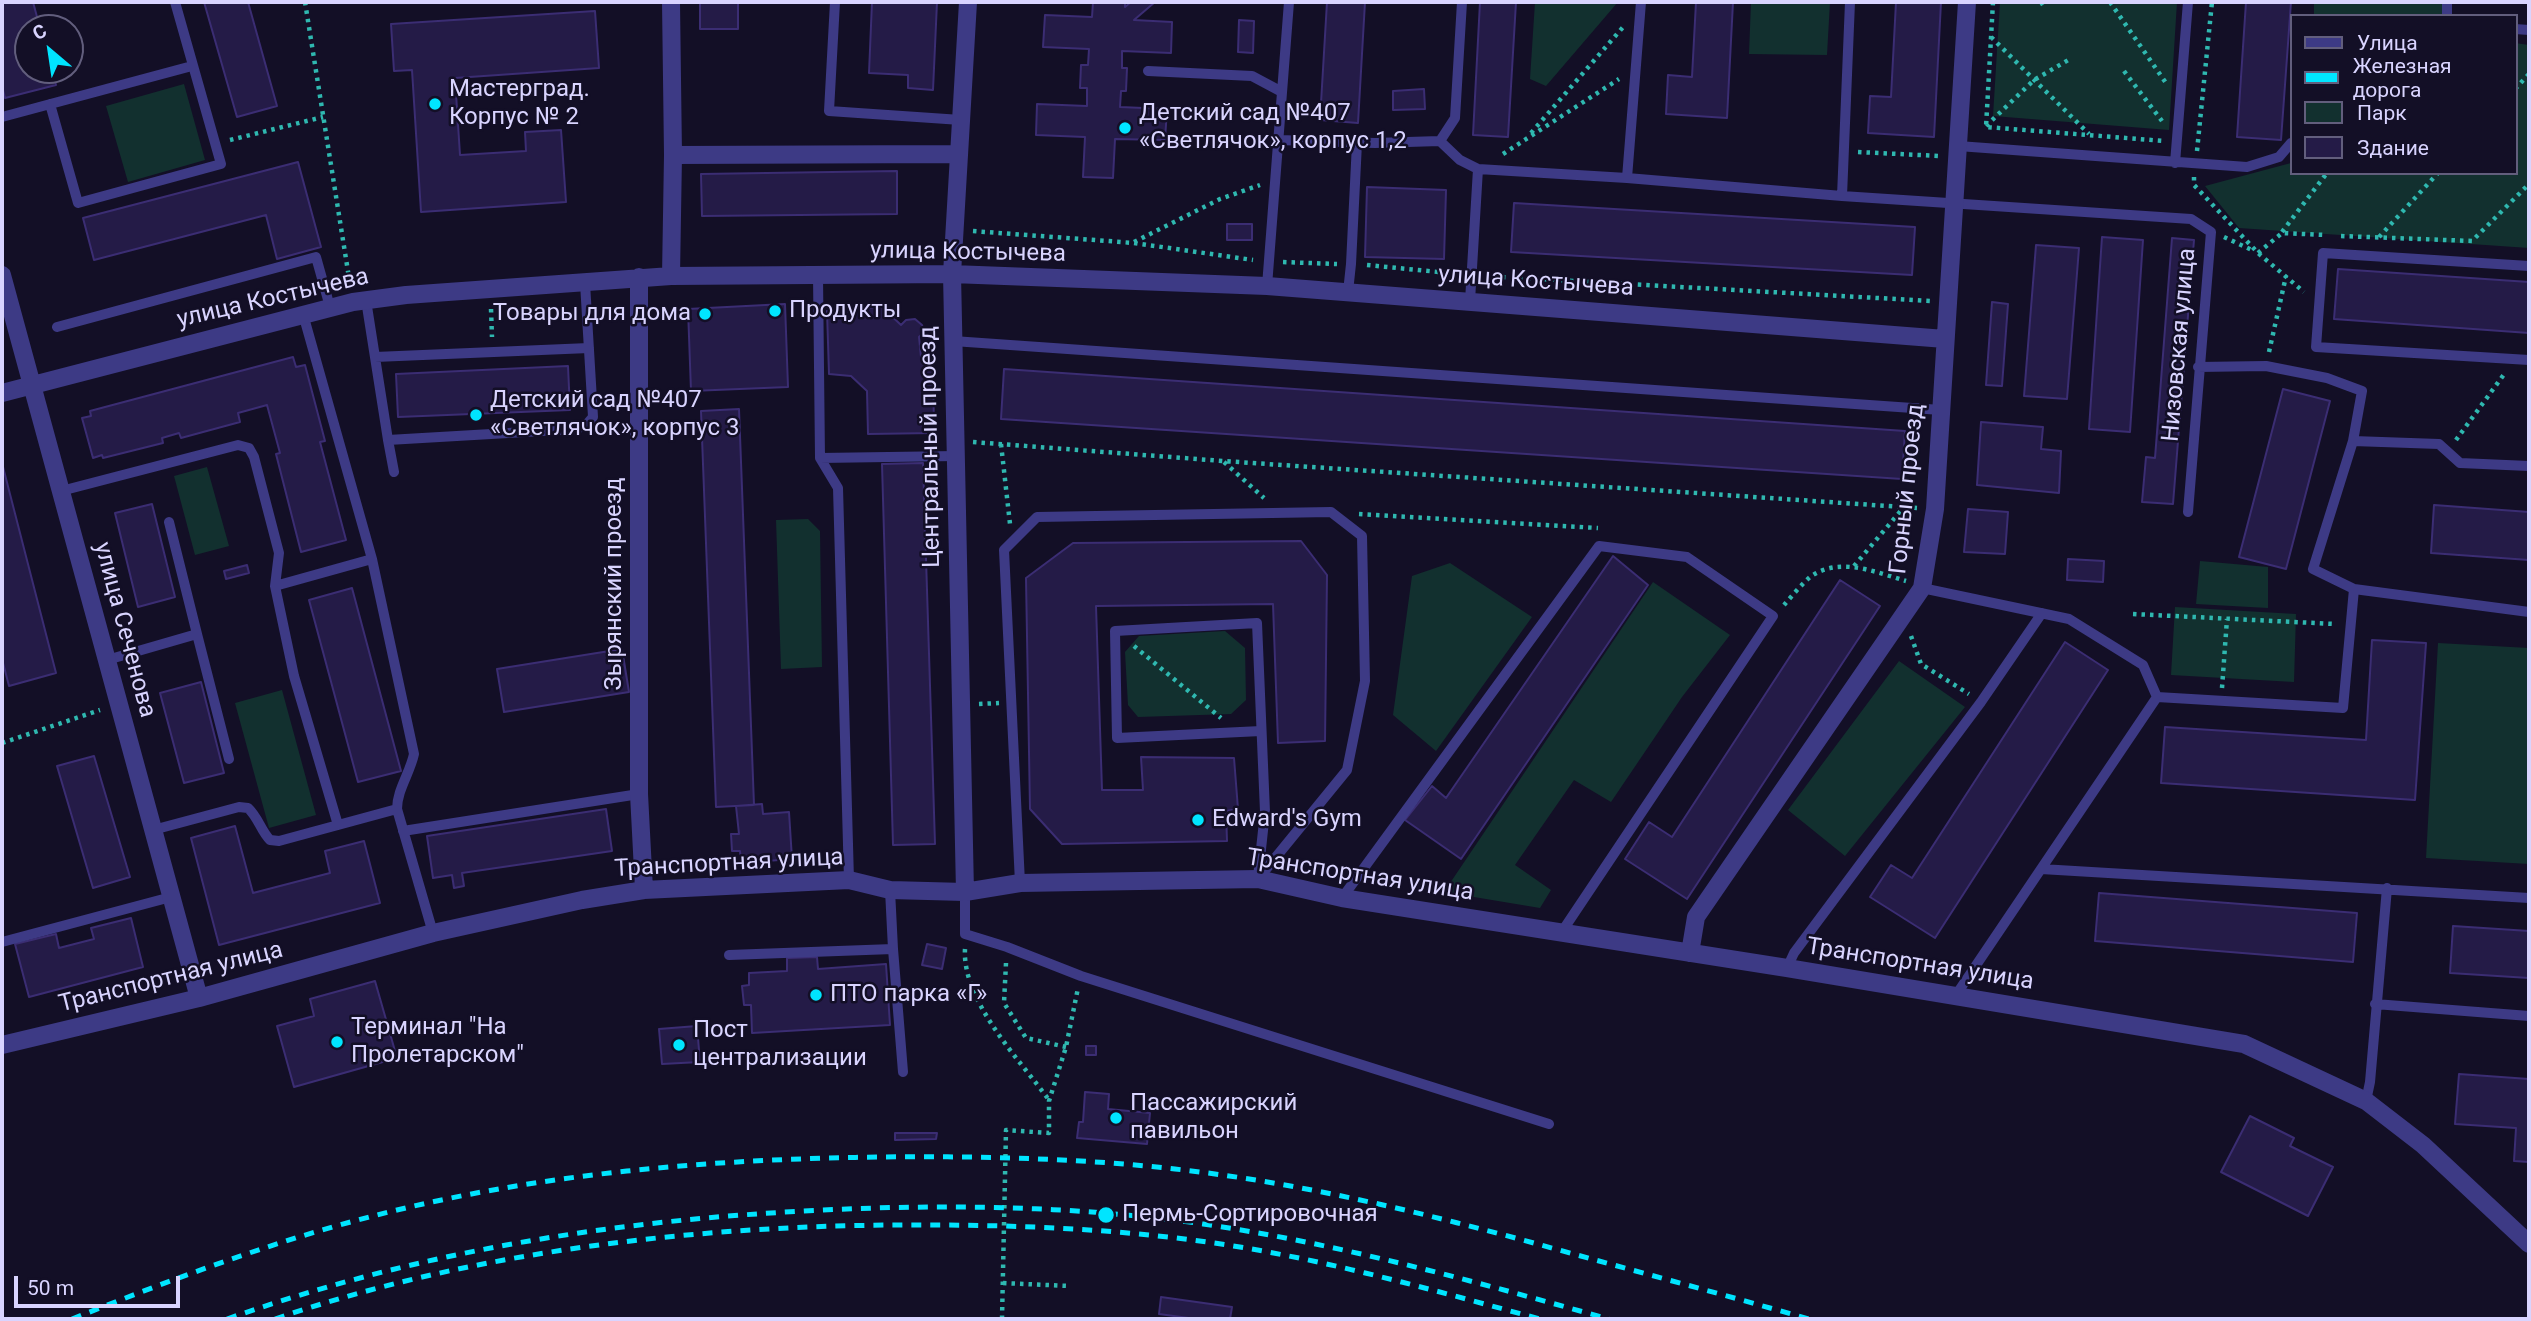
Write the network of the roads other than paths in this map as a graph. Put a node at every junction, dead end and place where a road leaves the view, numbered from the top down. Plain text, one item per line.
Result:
1 (175, 2) edge
2 (671, 2) edge
3 (835, 2) edge
4 (968, 2) edge
5 (1289, 2) edge
6 (1462, 2) edge
7 (1850, 2) edge
8 (1967, 2) edge
9 (2188, 2) edge
10 (1641, 4) edge
11 (192, 66) junction
12 (1148, 71) dead end
13 (1282, 92) junction
14 (50, 104) junction
15 (2, 117) edge
16 (961, 120) junction
17 (1279, 140) junction
18 (1440, 141) junction
19 (1356, 143) junction
20 (2290, 144) edge
21 (1958, 151) junction
22 (959, 154) junction
23 (673, 155) junction
24 (2175, 163) junction
25 (1478, 169) junction
26 (1627, 178) junction
27 (1842, 197) junction
28 (1955, 204) junction
29 (2529, 266) edge
30 (952, 274) junction
31 (2, 275) edge
32 (671, 276) junction
33 (818, 276) junction
34 (639, 278) junction
35 (585, 283) junction
36 (1267, 286) junction
37 (1348, 292) junction
38 (360, 301) junction
39 (1470, 301) junction
40 (330, 307) junction
41 (303, 314) junction
42 (57, 327) dead end
43 (1945, 339) junction
44 (953, 341) junction
45 (589, 348) junction
46 (375, 358) junction
47 (2529, 360) edge
48 (2198, 367) junction
49 (32, 385) junction
50 (2, 393) edge
51 (1941, 410) junction
52 (388, 440) junction
53 (2353, 441) junction
54 (955, 448) junction
55 (820, 458) junction
56 (2529, 466) edge
57 (394, 472) dead end
58 (61, 491) junction
59 (2188, 512) dead end
60 (169, 522) dead end
61 (373, 559) junction
62 (275, 586) junction
63 (1923, 588) junction
64 (2354, 589) junction
65 (2529, 612) edge
66 (2042, 613) junction
67 (197, 634) junction
68 (107, 660) junction
69 (2157, 697) junction
70 (1261, 731) junction
71 (229, 759) dead end
72 (639, 794) junction
73 (397, 809) junction
74 (338, 825) junction
75 (153, 830) junction
76 (403, 831) junction
77 (2041, 869) junction
78 (1258, 879) junction
79 (849, 880) junction
80 (1020, 883) junction
81 (2387, 888) junction
82 (645, 890) junction
83 (890, 890) junction
84 (965, 892) junction
85 (171, 897) junction
86 (1342, 898) junction
87 (2529, 898) edge
88 (433, 933) junction
89 (1561, 933) junction
90 (2, 942) edge
91 (893, 948) junction
92 (1690, 953) junction
93 (729, 956) dead end
94 (1787, 968) junction
95 (1956, 995) junction
96 (199, 998) junction
97 (2375, 1004) junction
98 (2529, 1016) edge
99 (2, 1045) edge
100 (903, 1072) dead end
101 (2366, 1101) junction
102 (1549, 1124) dead end
103 (2529, 1244) edge

1 - 11 lane
2 - 23 street
3 - 16 lane
4 - 16 street, Центральный проезд
5 - 13 lane
6 - 18 lane
7 - 27 lane
8 - 21 street, Горный проезд
9 - 24 lane
10 - 26 lane
11 - 14 lane
11 - 14 lane
12 - 13 lane
13 - 17 lane
14 - 15 lane
16 - 22 street, Центральный проезд
17 - 19 lane
17 - 36 lane
18 - 19 lane
18 - 25 lane
19 - 37 lane
20 - 24 lane
21 - 24 lane
21 - 28 street, Горный проезд
22 - 23 street
22 - 30 street, Центральный проезд
23 - 32 street
25 - 26 lane, Низовская улица
25 - 39 lane
26 - 27 lane, Низовская улица
27 - 28 lane, Низовская улица
28 - 43 street, Горный проезд
28 - 48 lane, Низовская улица
29 - 47 lane
30 - 33 street, улица Костычева
30 - 36 street, улица Костычева
30 - 44 street, Центральный проезд
31 - 49 street, улица Сеченова
32 - 33 street, улица Костычева
32 - 34 street, улица Костычева
33 - 55 lane
34 - 35 street, улица Костычева
34 - 72 street, Зырянский проезд
35 - 38 street, улица Костычева
35 - 45 lane
36 - 37 street, улица Костычева
37 - 39 street, улица Костычева
38 - 40 street, улица Костычева
38 - 46 lane
39 - 43 street, улица Костычева
40 - 41 street, улица Костычева
40 - 42 lane
41 - 49 street, улица Костычева
41 - 61 lane
43 - 51 street, Горный проезд
44 - 51 lane
44 - 54 street, Центральный проезд
45 - 46 lane
45 - 52 lane
46 - 52 lane
48 - 53 lane
48 - 59 lane, Низовская улица
49 - 50 street, улица Костычева
49 - 58 street, улица Сеченова
51 - 63 street, Горный проезд
52 - 57 lane
53 - 56 lane
53 - 64 lane
54 - 55 lane
54 - 84 street, Центральный проезд
55 - 79 lane
58 - 62 lane
58 - 68 street, улица Сеченова
60 - 67 lane
61 - 62 lane
61 - 73 lane
62 - 74 lane
63 - 66 lane
63 - 92 street, Горный проезд
64 - 65 lane
64 - 69 lane
66 - 69 lane
66 - 94 lane
67 - 68 lane
67 - 71 lane
68 - 75 street, улица Сеченова
69 - 77 lane
70 - 70 lane
70 - 78 lane
72 - 76 lane
72 - 82 street, Зырянский проезд
73 - 74 lane
73 - 76 lane
74 - 75 lane
75 - 85 street, улица Сеченова
76 - 88 lane
77 - 81 lane
77 - 95 lane
78 - 80 street, Транспортная улица
78 - 80 lane
78 - 86 street, Транспортная улица
79 - 82 street, Транспортная улица
79 - 83 street, Транспортная улица
80 - 84 street, Транспортная улица
81 - 87 lane
81 - 97 lane
82 - 88 street, Транспортная улица
83 - 84 street, Транспортная улица
83 - 91 lane
84 - 102 lane
85 - 90 lane
85 - 96 street, улица Сеченова
86 - 89 street, Транспортная улица
86 - 89 lane
88 - 96 street, Транспортная улица
89 - 92 street, Транспортная улица
91 - 93 lane
91 - 100 lane
92 - 94 street, Транспортная улица
94 - 95 street, Транспортная улица
95 - 101 street, Транспортная улица
96 - 99 street, Транспортная улица
97 - 98 lane
97 - 101 lane
101 - 103 street, Транспортная улица

